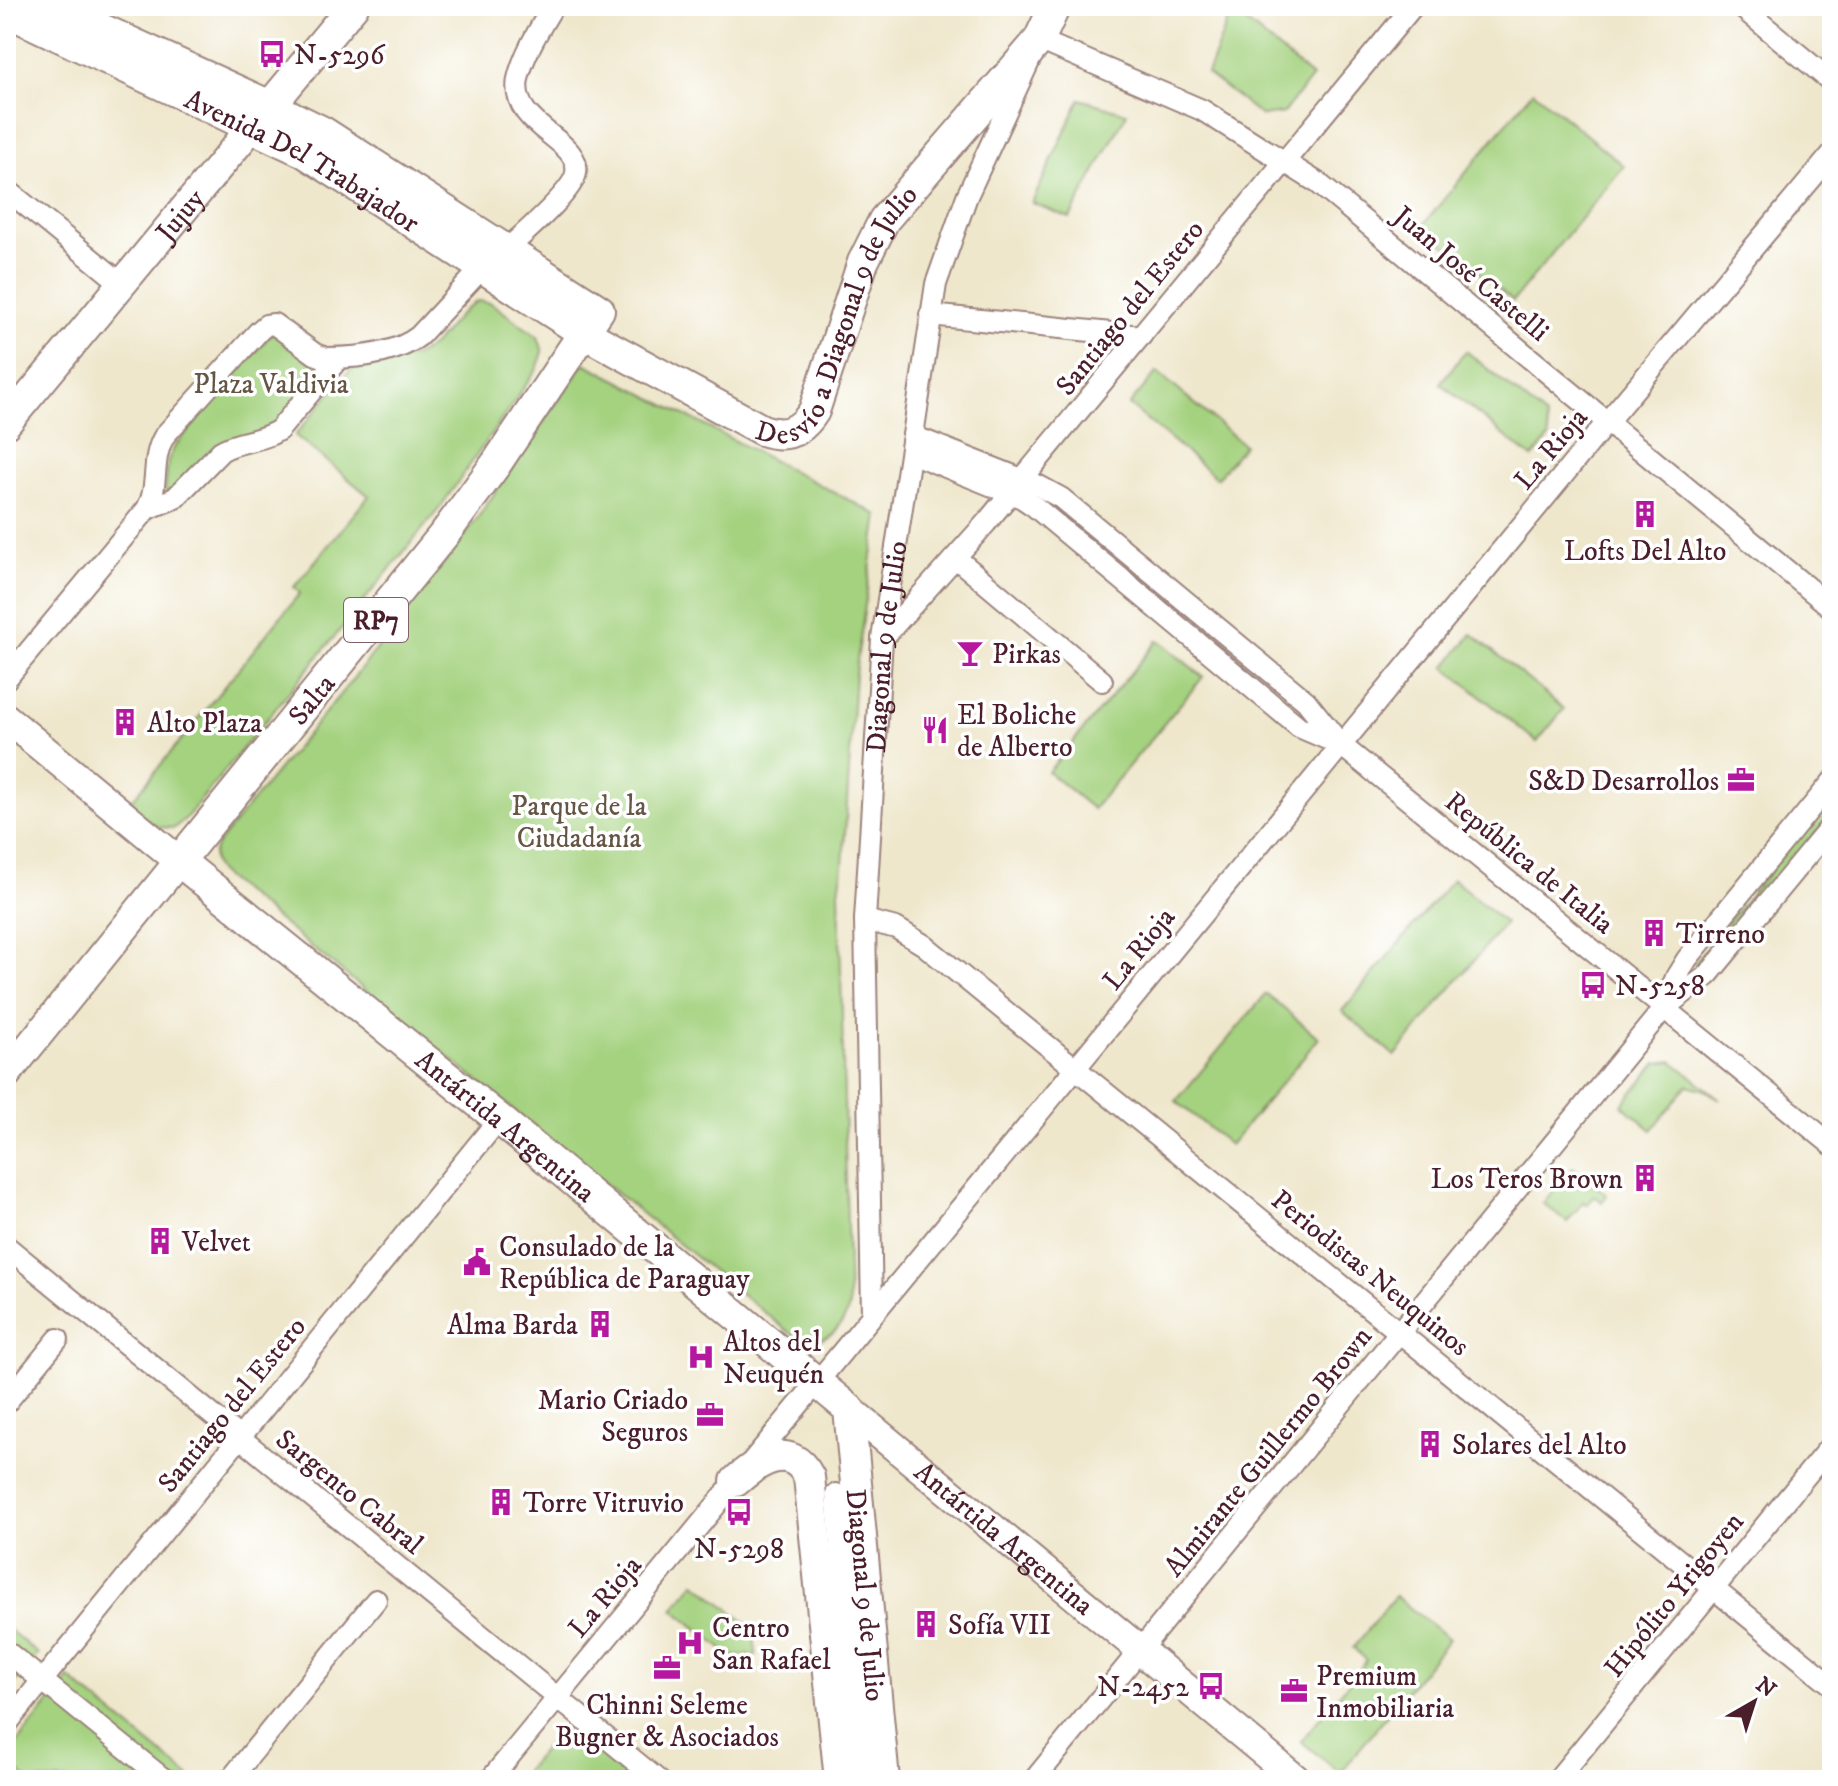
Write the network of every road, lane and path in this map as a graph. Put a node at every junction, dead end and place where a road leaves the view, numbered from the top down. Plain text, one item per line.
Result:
1 (51, 6) edge
2 (353, 6) edge
3 (553, 6) edge
4 (1055, 6) edge
5 (1413, 6) edge
6 (1740, 6) edge
7 (6, 11) edge
8 (1039, 40) junction
9 (1832, 82) edge
10 (261, 116) junction
11 (1832, 154) edge
12 (1285, 162) junction
13 (6, 189) edge
14 (494, 259) junction
15 (122, 284) junction
16 (930, 315) junction
17 (592, 322) junction
18 (1141, 336) junction
19 (339, 358) junction
20 (1607, 422) junction
21 (6, 424) edge
22 (912, 444) junction
23 (1017, 486) junction
24 (147, 509) junction
25 (957, 559) junction
26 (1832, 608) edge
27 (882, 639) junction
28 (6, 679) edge
29 (1102, 681) dead end
30 (6, 718) edge
31 (1341, 745) junction
32 (1832, 782) edge
33 (1832, 825) edge
34 (179, 861) junction
35 (865, 920) junction
36 (1664, 1008) junction
37 (1075, 1068) junction
38 (6, 1075) edge
39 (499, 1119) junction
40 (1832, 1145) edge
41 (6, 1246) edge
42 (872, 1314) junction
43 (1401, 1333) junction
44 (58, 1339) dead end
45 (816, 1383) junction
46 (6, 1403) edge
47 (849, 1409) junction
48 (240, 1437) junction
49 (1832, 1444) edge
50 (736, 1481) junction
51 (835, 1494) junction
52 (1714, 1588) junction
53 (376, 1600) dead end
54 (6, 1651) edge
55 (1140, 1651) junction
56 (42, 1680) junction
57 (1832, 1685) edge
58 (558, 1697) junction
59 (6, 1725) edge
60 (165, 1780) edge
61 (230, 1780) edge
62 (490, 1780) edge
63 (658, 1780) edge
64 (840, 1780) edge
65 (862, 1780) edge
66 (884, 1780) edge
67 (1034, 1780) edge
68 (1297, 1780) edge
69 (1557, 1780) edge

1 - 10 main road, Avenida Del Trabajador
2 - 10 main road, Jujuy
3 - 14 street
4 - 8 main road, Diagonal 9 de Julio
5 - 12 street, Santiago del Estero
6 - 9 street
7 - 10 main road, Avenida Del Trabajador
8 - 12 street, Juan José Castelli
8 - 16 street, Diagonal 9 de Julio
8 - 17 main road, Desvío a Diagonal 9 de Julio
10 - 14 main road, Avenida Del Trabajador
10 - 15 main road, Jujuy
11 - 20 street, La Rioja
12 - 18 street, Santiago del Estero
12 - 20 street, Juan José Castelli
13 - 15 street
14 - 17 main road, Avenida Del Trabajador
14 - 19 street
15 - 21 main road, Jujuy
16 - 18 street
16 - 22 street, Diagonal 9 de Julio
17 - 34 main road, Salta / RP7
18 - 23 street, Santiago del Estero
19 - 24 street
19 - 24 street
20 - 26 street, Juan José Castelli
20 - 31 street, La Rioja
22 - 23 street, República de Italia
22 - 27 street, Diagonal 9 de Julio
23 - 25 street, Santiago del Estero
23 - 31 street, República de Italia
24 - 28 street
25 - 27 street, Santiago del Estero
25 - 29 street
27 - 35 street, Diagonal 9 de Julio
30 - 34 main road, Antártida Argentina
31 - 36 street, República de Italia
31 - 37 street, La Rioja
32 - 36 street, Almirante Guillermo Brown
33 - 36 street, Almirante Guillermo Brown
34 - 38 main road, Salta
34 - 39 main road, Antártida Argentina
35 - 37 street, Periodistas Neuquinos
35 - 42 street, Diagonal 9 de Julio
36 - 40 street, República de Italia
36 - 43 street, Almirante Guillermo Brown
37 - 42 street, La Rioja
37 - 43 street, Periodistas Neuquinos
39 - 45 main road, Antártida Argentina
39 - 48 street, Santiago del Estero
41 - 48 street, Sargento Cabral
42 - 45 street, La Rioja
43 - 52 street, Periodistas Neuquinos
43 - 55 street, Almirante Guillermo Brown
44 - 46 street
45 - 47 main road, Antártida Argentina
45 - 50 street, La Rioja
47 - 51 main road, Diagonal 9 de Julio
47 - 55 main road, Antártida Argentina
48 - 56 street, Santiago del Estero
48 - 58 street, Sargento Cabral
49 - 52 street, Hipólito Yrigoyen
50 - 51 main road, Diagonal 9 de Julio
50 - 58 street, La Rioja
51 - 64 main road, Diagonal 9 de Julio
51 - 65 street
51 - 66 main road, Diagonal 9 de Julio
52 - 57 street, Periodistas Neuquinos
52 - 69 street, Hipólito Yrigoyen
53 - 61 street
54 - 56 street
55 - 67 street, Almirante Guillermo Brown
55 - 68 main road, Antártida Argentina
56 - 59 street, Santiago del Estero
56 - 60 street
58 - 62 street, La Rioja
58 - 63 street, Sargento Cabral

